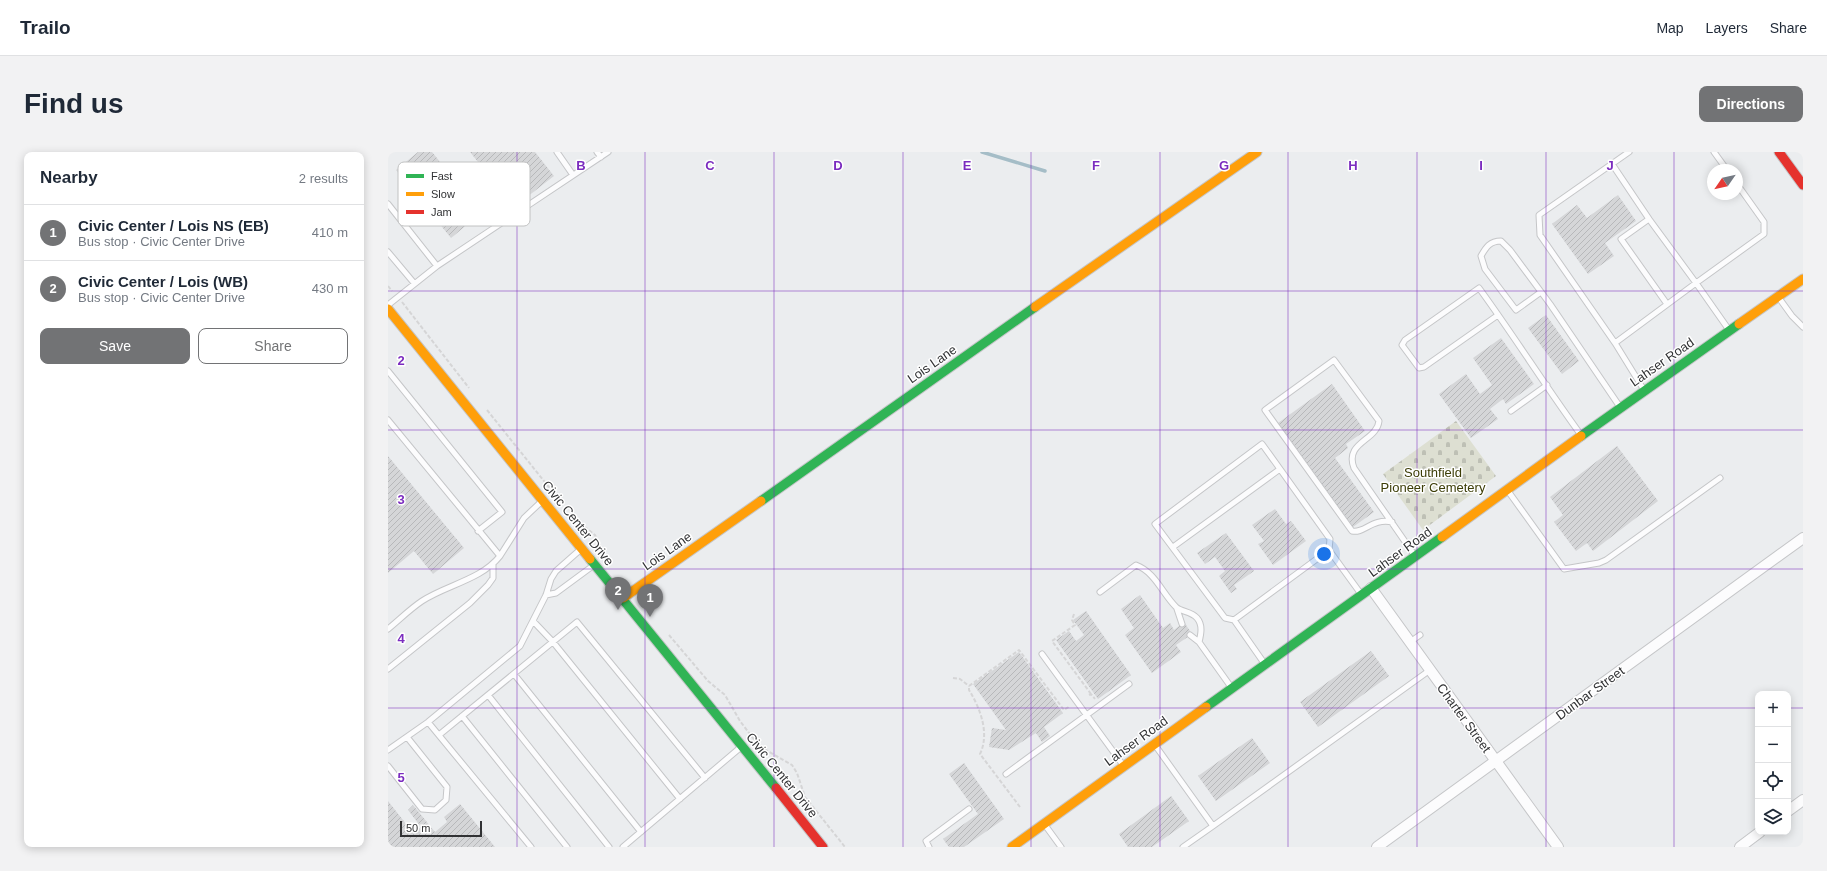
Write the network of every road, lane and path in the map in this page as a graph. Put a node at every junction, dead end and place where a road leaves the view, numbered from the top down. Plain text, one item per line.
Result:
1 (557, 152) edge
2 (597, 152) edge
3 (608, 152) edge
4 (1257, 152) edge
5 (1629, 152) edge
6 (1714, 152) edge
7 (1779, 152) edge
8 (600, 157) junction
9 (1612, 164) junction
10 (1723, 164) edge
11 (573, 175) junction
12 (1803, 185) edge
13 (1743, 192) edge
14 (388, 204) edge
15 (530, 204) edge
16 (398, 217) edge
17 (1650, 218) junction
18 (405, 226) edge
19 (497, 226) edge
20 (388, 252) edge
21 (437, 266) junction
22 (1803, 279) edge
23 (414, 283) junction
24 (1696, 283) junction
25 (1541, 292) junction
26 (1778, 297) junction
27 (403, 304) dead end
28 (1668, 304) junction
29 (388, 305) edge
30 (388, 309) edge
31 (1498, 315) junction
32 (1803, 327) edge
33 (1730, 331) junction
34 (1615, 343) junction
35 (388, 371) edge
36 (1547, 385) junction
37 (471, 391) dead end
38 (1645, 391) junction
39 (1620, 408) junction
40 (485, 409) dead end
41 (1511, 410) dead end
42 (388, 420) edge
43 (1582, 436) junction
44 (1280, 469) junction
45 (1720, 478) dead end
46 (1507, 490) junction
47 (543, 500) junction
48 (559, 500) dead end
49 (572, 517) dead end
50 (1392, 522) junction
51 (478, 531) junction
52 (1803, 538) edge
53 (1173, 547) junction
54 (582, 548) junction
55 (1329, 550) junction
56 (500, 556) junction
57 (1416, 556) junction
58 (493, 564) junction
59 (595, 564) junction
60 (614, 568) dead end
61 (1371, 588) junction
62 (1100, 592) dead end
63 (546, 595) junction
64 (1362, 595) junction
65 (623, 598) junction
66 (1177, 609) junction
67 (1074, 614) dead end
68 (1234, 620) junction
69 (533, 621) junction
70 (1182, 624) dead end
71 (388, 629) edge
72 (666, 632) dead end
73 (1190, 635) dead end
74 (1420, 635) dead end
75 (553, 642) junction
76 (1199, 642) junction
77 (1410, 642) junction
78 (1042, 654) dead end
79 (1265, 664) junction
80 (388, 669) edge
81 (1430, 670) junction
82 (514, 674) junction
83 (953, 678) dead end
84 (1129, 684) dead end
85 (970, 686) junction
86 (1232, 688) junction
87 (1091, 694) dead end
88 (488, 695) junction
89 (1072, 705) dead end
90 (1086, 715) junction
91 (462, 716) junction
92 (428, 722) junction
93 (439, 735) junction
94 (407, 737) junction
95 (1154, 744) junction
96 (742, 746) junction
97 (388, 750) edge
98 (1495, 761) junction
99 (388, 766) edge
100 (1123, 766) junction
101 (1006, 774) dead end
102 (705, 778) junction
103 (680, 799) junction
104 (1803, 800) edge
105 (1020, 807) dead end
106 (969, 809) dead end
107 (1791, 809) edge
108 (1044, 824) junction
109 (1213, 826) junction
110 (641, 832) junction
111 (1756, 835) edge
112 (531, 847) edge
113 (567, 847) edge
114 (609, 847) edge
115 (623, 847) edge
116 (822, 847) edge
117 (845, 847) edge
118 (929, 847) edge
119 (1012, 847) edge
120 (1061, 847) edge
121 (1183, 847) edge
122 (1377, 847) edge
123 (1558, 847) edge
124 (1740, 847) edge

1 - 11 lane
2 - 8 lane
3 - 8 lane
4 - 65 street, Lois Lane
5 - 9 lane
6 - 10 lane
7 - 12 street
8 - 11 lane
9 - 17 lane
9 - 34 lane
11 - 15 lane
13 - 24 lane
14 - 16 lane
17 - 24 lane
17 - 28 lane
18 - 21 lane
19 - 21 lane
20 - 23 lane
21 - 23 lane
22 - 26 street, Lahser Road
23 - 29 lane
24 - 28 lane
24 - 33 lane
25 - 25 lane
25 - 39 lane
26 - 32 lane
26 - 33 street, Lahser Road
27 - 37 path
28 - 34 lane
30 - 47 street, Civic Center Drive
31 - 31 lane
31 - 36 lane
33 - 38 street, Lahser Road
34 - 38 lane
35 - 51 lane
36 - 41 lane
36 - 43 lane
38 - 39 street, Lahser Road
39 - 43 street, Lahser Road
40 - 48 path
42 - 51 lane
43 - 46 street, Lahser Road
44 - 53 lane
44 - 53 lane
44 - 55 lane
45 - 46 lane
46 - 57 street, Lahser Road
47 - 54 street, Civic Center Drive
47 - 56 lane
49 - 60 path
50 - 50 lane
50 - 57 lane
51 - 56 lane
52 - 98 street, Dunbar Street
53 - 68 lane
54 - 59 street, Civic Center Drive
54 - 63 lane
55 - 64 lane
55 - 68 lane
56 - 58 lane
57 - 61 street, Lahser Road
58 - 71 lane
58 - 80 lane
59 - 63 lane
59 - 65 street, Civic Center Drive
61 - 64 street, Lahser Road
61 - 77 street, Charter Street
62 - 66 lane
63 - 69 lane
64 - 79 street, Lahser Road
65 - 96 street, Civic Center Drive
66 - 70 lane
66 - 76 lane
67 - 87 path
68 - 79 lane
69 - 75 lane
69 - 92 lane
72 - 117 path
73 - 76 lane
74 - 77 lane
75 - 82 lane
75 - 102 lane
75 - 103 lane
76 - 86 lane
77 - 81 street, Charter Street
78 - 90 lane
79 - 86 street, Lahser Road
81 - 98 street, Charter Street
81 - 109 lane
82 - 88 lane
82 - 110 lane
83 - 85 path
84 - 90 lane
85 - 89 path
85 - 105 path
86 - 95 street, Lahser Road
88 - 91 lane
88 - 114 lane
90 - 100 lane
90 - 101 lane
91 - 93 lane
91 - 113 lane
92 - 93 lane
92 - 94 lane
93 - 112 lane
94 - 97 lane
94 - 99 lane
95 - 100 street, Lahser Road
95 - 109 lane
96 - 102 lane
96 - 116 street, Civic Center Drive
98 - 122 street, Dunbar Street
98 - 123 street, Charter Street
100 - 108 street, Lahser Road
102 - 103 lane
103 - 110 lane
104 - 107 street
106 - 118 lane
108 - 119 street, Lahser Road
108 - 120 lane
109 - 121 lane
110 - 115 lane
111 - 124 street

